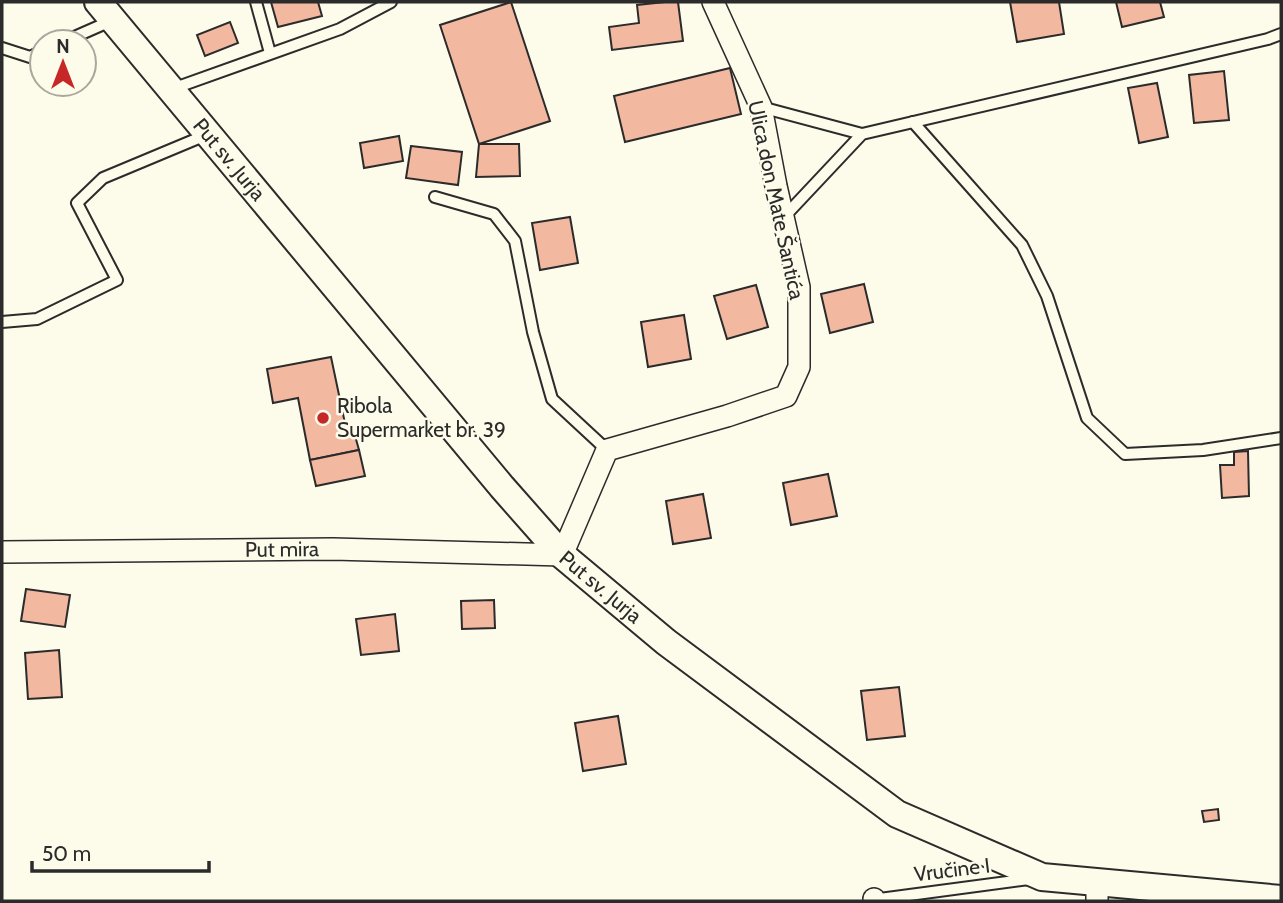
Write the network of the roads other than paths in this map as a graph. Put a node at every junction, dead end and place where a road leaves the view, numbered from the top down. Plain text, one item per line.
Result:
1 (256, 2) edge
2 (391, 2) edge
3 (713, 2) edge
4 (105, 11) edge
5 (82, 28) edge
6 (1281, 34) edge
7 (2, 48) edge
8 (270, 53) junction
9 (28, 56) edge
10 (172, 89) junction
11 (761, 107) junction
12 (913, 122) junction
13 (209, 134) junction
14 (862, 134) junction
15 (435, 197) dead end
16 (783, 218) junction
17 (2, 322) edge
18 (1281, 438) edge
19 (607, 450) junction
20 (2, 552) edge
21 (562, 555) junction
22 (1042, 877) junction
23 (1097, 892) edge
24 (1182, 895) edge
25 (1281, 899) edge
26 (872, 901) edge

1 - 8 lane
2 - 8 lane
3 - 11 street, Ulica don Mate Šantića
4 - 5 lane
4 - 10 street, Put sv. Jurja
6 - 12 lane
7 - 9 lane
8 - 10 lane
10 - 13 street, Put sv. Jurja
11 - 14 lane
11 - 16 street, Ulica don Mate Šantića
12 - 14 lane
12 - 18 lane
13 - 17 lane
13 - 21 street, Put sv. Jurja
14 - 16 lane
15 - 19 lane
16 - 19 street, Ulica don Mate Šantića
19 - 21 street
20 - 21 street, Put mira
21 - 22 street, Put sv. Jurja
22 - 23 street, Put sv. Jurja
22 - 26 lane, Vručine I
23 - 24 street, Put sv. Jurja
24 - 25 street, Put sv. Jurja

